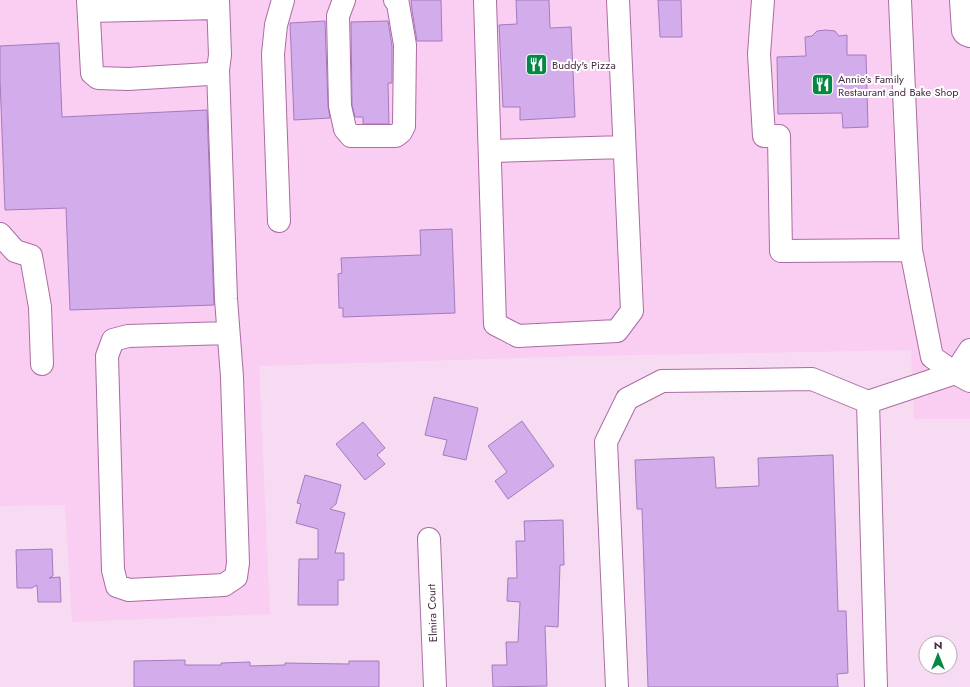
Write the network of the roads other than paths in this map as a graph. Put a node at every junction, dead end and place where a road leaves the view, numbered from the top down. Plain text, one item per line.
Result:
1 (283, 0) edge
2 (344, 0) edge
3 (395, 0) edge
4 (485, 0) edge
5 (618, 0) edge
6 (763, 0) edge
7 (900, 0) edge
8 (961, 0) edge
9 (218, 4) edge
10 (89, 5) edge
11 (970, 36) edge
12 (218, 70) junction
13 (624, 147) junction
14 (490, 151) junction
15 (279, 221) dead end
16 (0, 234) edge
17 (911, 250) junction
18 (228, 333) junction
19 (970, 350) edge
20 (42, 364) dead end
21 (962, 377) edge
22 (868, 402) junction
23 (430, 539) dead end
24 (435, 687) edge
25 (617, 687) edge
26 (876, 687) edge

1 - 15 street
2 - 3 street
4 - 14 street
5 - 13 street
6 - 17 street
7 - 17 street
8 - 11 street
9 - 10 street
9 - 12 street
10 - 12 street
12 - 18 street
13 - 14 street
13 - 14 street
16 - 20 street
17 - 21 street
18 - 18 street
19 - 21 street
21 - 22 street
22 - 25 street
22 - 26 street
23 - 24 street, Elmira Court

